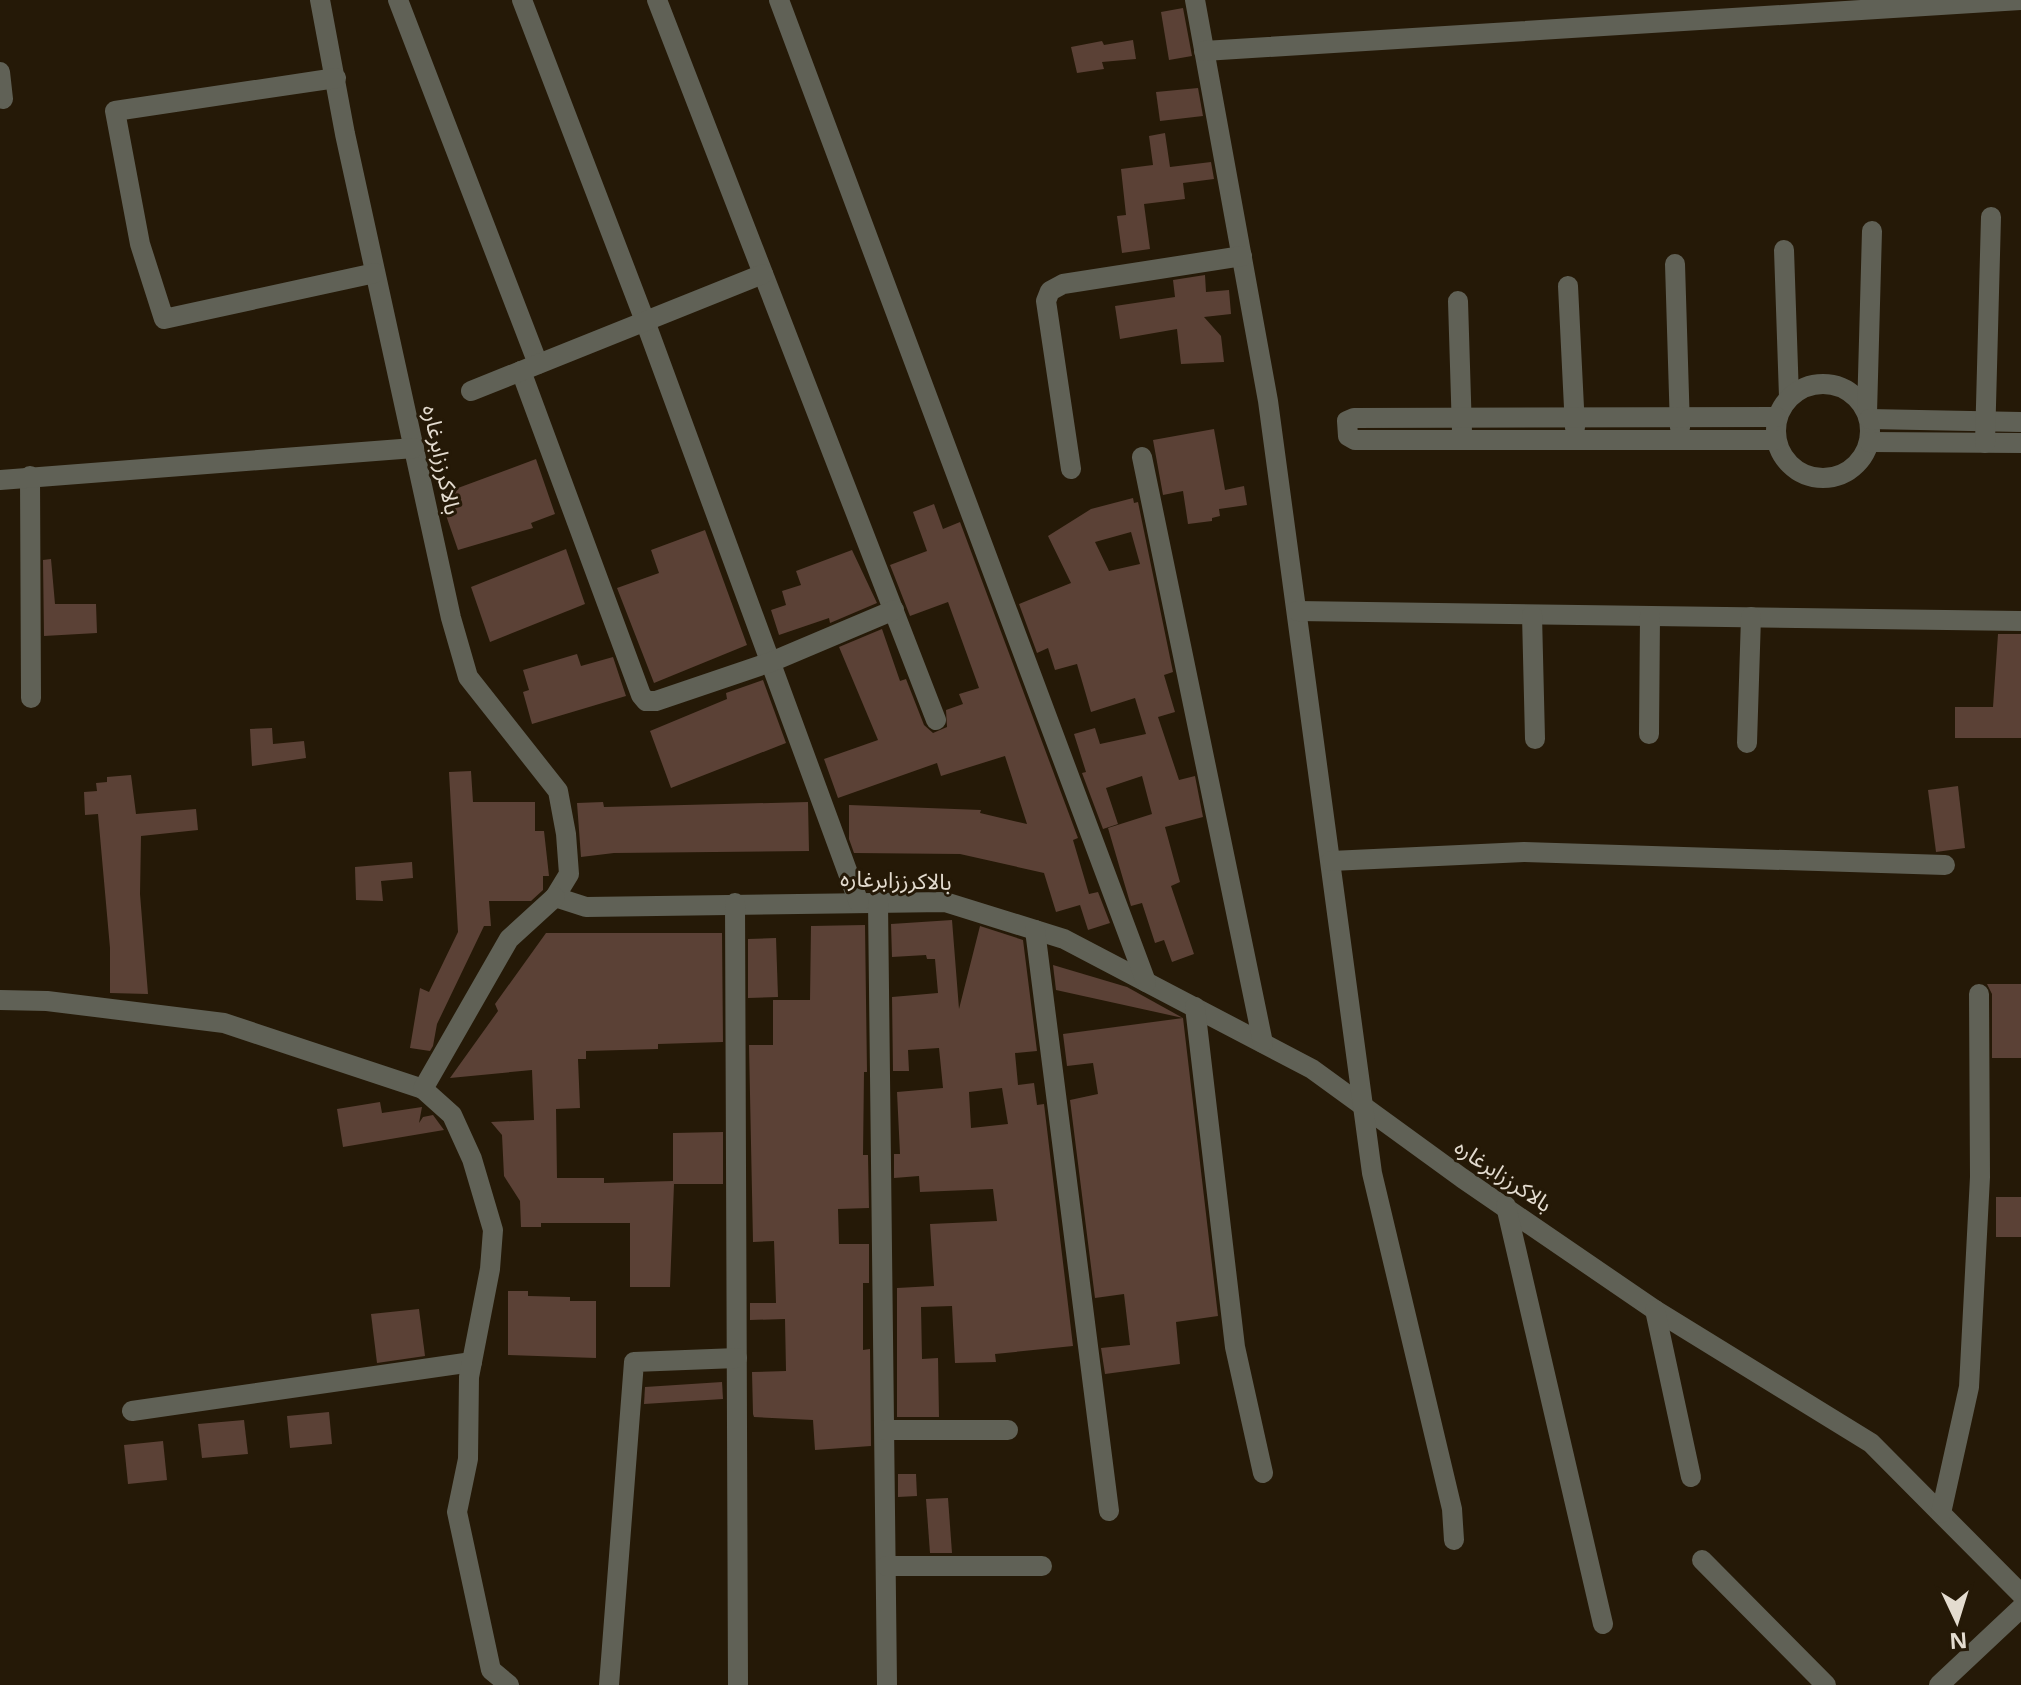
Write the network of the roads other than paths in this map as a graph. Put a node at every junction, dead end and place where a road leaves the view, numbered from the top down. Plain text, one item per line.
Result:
1 (320, 0) edge
2 (398, 0) edge
3 (522, 0) edge
4 (657, 0) edge
5 (779, 0) edge
6 (1195, 0) edge
7 (2021, 0) edge
8 (1204, 51) junction
9 (0, 72) edge
10 (336, 78) junction
11 (3, 99) dead end
12 (1991, 217) dead end
13 (1872, 231) dead end
14 (1784, 250) dead end
15 (1242, 256) junction
16 (1675, 264) dead end
17 (375, 273) junction
18 (763, 274) junction
19 (1568, 286) dead end
20 (1458, 301) dead end
21 (645, 321) junction
22 (529, 367) junction
23 (471, 391) dead end
24 (1789, 397) junction
25 (1868, 416) junction
26 (1574, 417) junction
27 (1680, 417) junction
28 (1777, 417) junction
29 (1407, 418) junction
30 (1462, 418) junction
31 (1986, 422) junction
32 (2021, 422) edge
33 (1408, 440) junction
34 (1462, 440) junction
35 (1575, 440) junction
36 (1681, 440) junction
37 (1776, 440) junction
38 (1869, 442) junction
39 (1985, 443) junction
40 (2021, 443) edge
41 (414, 448) junction
42 (1142, 457) dead end
43 (1071, 469) dead end
44 (30, 476) junction
45 (0, 480) edge
46 (894, 610) junction
47 (1297, 611) junction
48 (1532, 615) junction
49 (1650, 616) junction
50 (1751, 617) junction
51 (2021, 621) edge
52 (771, 662) junction
53 (31, 698) dead end
54 (936, 720) dead end
55 (1649, 734) dead end
56 (1535, 739) dead end
57 (1747, 743) dead end
58 (1331, 861) junction
59 (1945, 865) dead end
60 (555, 897) junction
61 (869, 902) junction
62 (735, 903) junction
63 (1035, 930) junction
64 (1146, 982) junction
65 (1979, 994) dead end
66 (0, 1000) edge
67 (1195, 1007) junction
68 (1263, 1043) junction
69 (423, 1089) junction
70 (1366, 1108) junction
71 (1506, 1206) junction
72 (1655, 1310) junction
73 (737, 1358) junction
74 (472, 1362) junction
75 (132, 1411) dead end
76 (885, 1430) junction
77 (1008, 1430) dead end
78 (1263, 1473) dead end
79 (1691, 1477) dead end
80 (1109, 1511) dead end
81 (1941, 1513) junction
82 (1454, 1540) dead end
83 (1702, 1560) dead end
84 (886, 1566) junction
85 (1042, 1566) dead end
86 (2021, 1594) edge
87 (2021, 1608) edge
88 (1603, 1624) dead end
89 (509, 1685) edge
90 (609, 1685) edge
91 (738, 1685) edge
92 (887, 1685) edge
93 (1826, 1685) edge
94 (1939, 1685) edge

1 - 10 street, بالاکرززابرغاره
2 - 22 street
3 - 21 street
4 - 18 street
5 - 64 street
6 - 8 street
7 - 8 street
8 - 15 street
9 - 11 street
10 - 17 street, بالاکرززابرغاره
10 - 17 street
12 - 31 street
13 - 25 street
14 - 24 street
15 - 43 street
15 - 47 street
16 - 27 street
17 - 41 street, بالاکرززابرغاره
18 - 21 street
18 - 46 street
19 - 26 street
20 - 30 street
21 - 22 street
21 - 52 street
22 - 23 street
22 - 52 street
24 - 25 street
24 - 28 street
25 - 31 street
25 - 38 street
26 - 27 street
26 - 30 street
26 - 35 street
27 - 28 street
27 - 36 street
28 - 37 street
29 - 30 street
29 - 33 street
29 - 33 street
30 - 34 street
31 - 32 street
31 - 39 street
33 - 34 street
34 - 35 street
35 - 36 street
36 - 37 street
37 - 38 street
38 - 39 street
39 - 40 street
41 - 44 street
41 - 60 street, بالاکرززابرغاره
42 - 68 street
44 - 45 street
44 - 53 street
46 - 52 street
46 - 54 street
47 - 48 street
47 - 58 street
48 - 49 street
48 - 56 street
49 - 50 street
49 - 55 street
50 - 51 street
50 - 57 street
52 - 61 street
58 - 59 street
58 - 70 street
60 - 62 street, بالاکرززابرغاره
60 - 69 street
61 - 62 street, بالاکرززابرغاره
61 - 63 street, بالاکرززابرغاره
61 - 76 street
62 - 73 street
63 - 64 street, بالاکرززابرغاره
63 - 80 street
64 - 67 street, بالاکرززابرغاره
65 - 81 street
66 - 69 street
67 - 68 street, بالاکرززابرغاره
67 - 78 street
68 - 70 street, بالاکرززابرغاره
69 - 74 street
70 - 71 street, بالاکرززابرغاره
70 - 82 street
71 - 72 street, بالاکرززابرغاره
71 - 88 street
72 - 79 street
72 - 81 street, بالاکرززابرغاره
73 - 90 street
73 - 91 street
74 - 75 street
74 - 89 street
76 - 77 street
76 - 84 street
81 - 86 street, بالاکرززابرغاره
83 - 93 street
84 - 85 street
84 - 92 street
87 - 94 street

